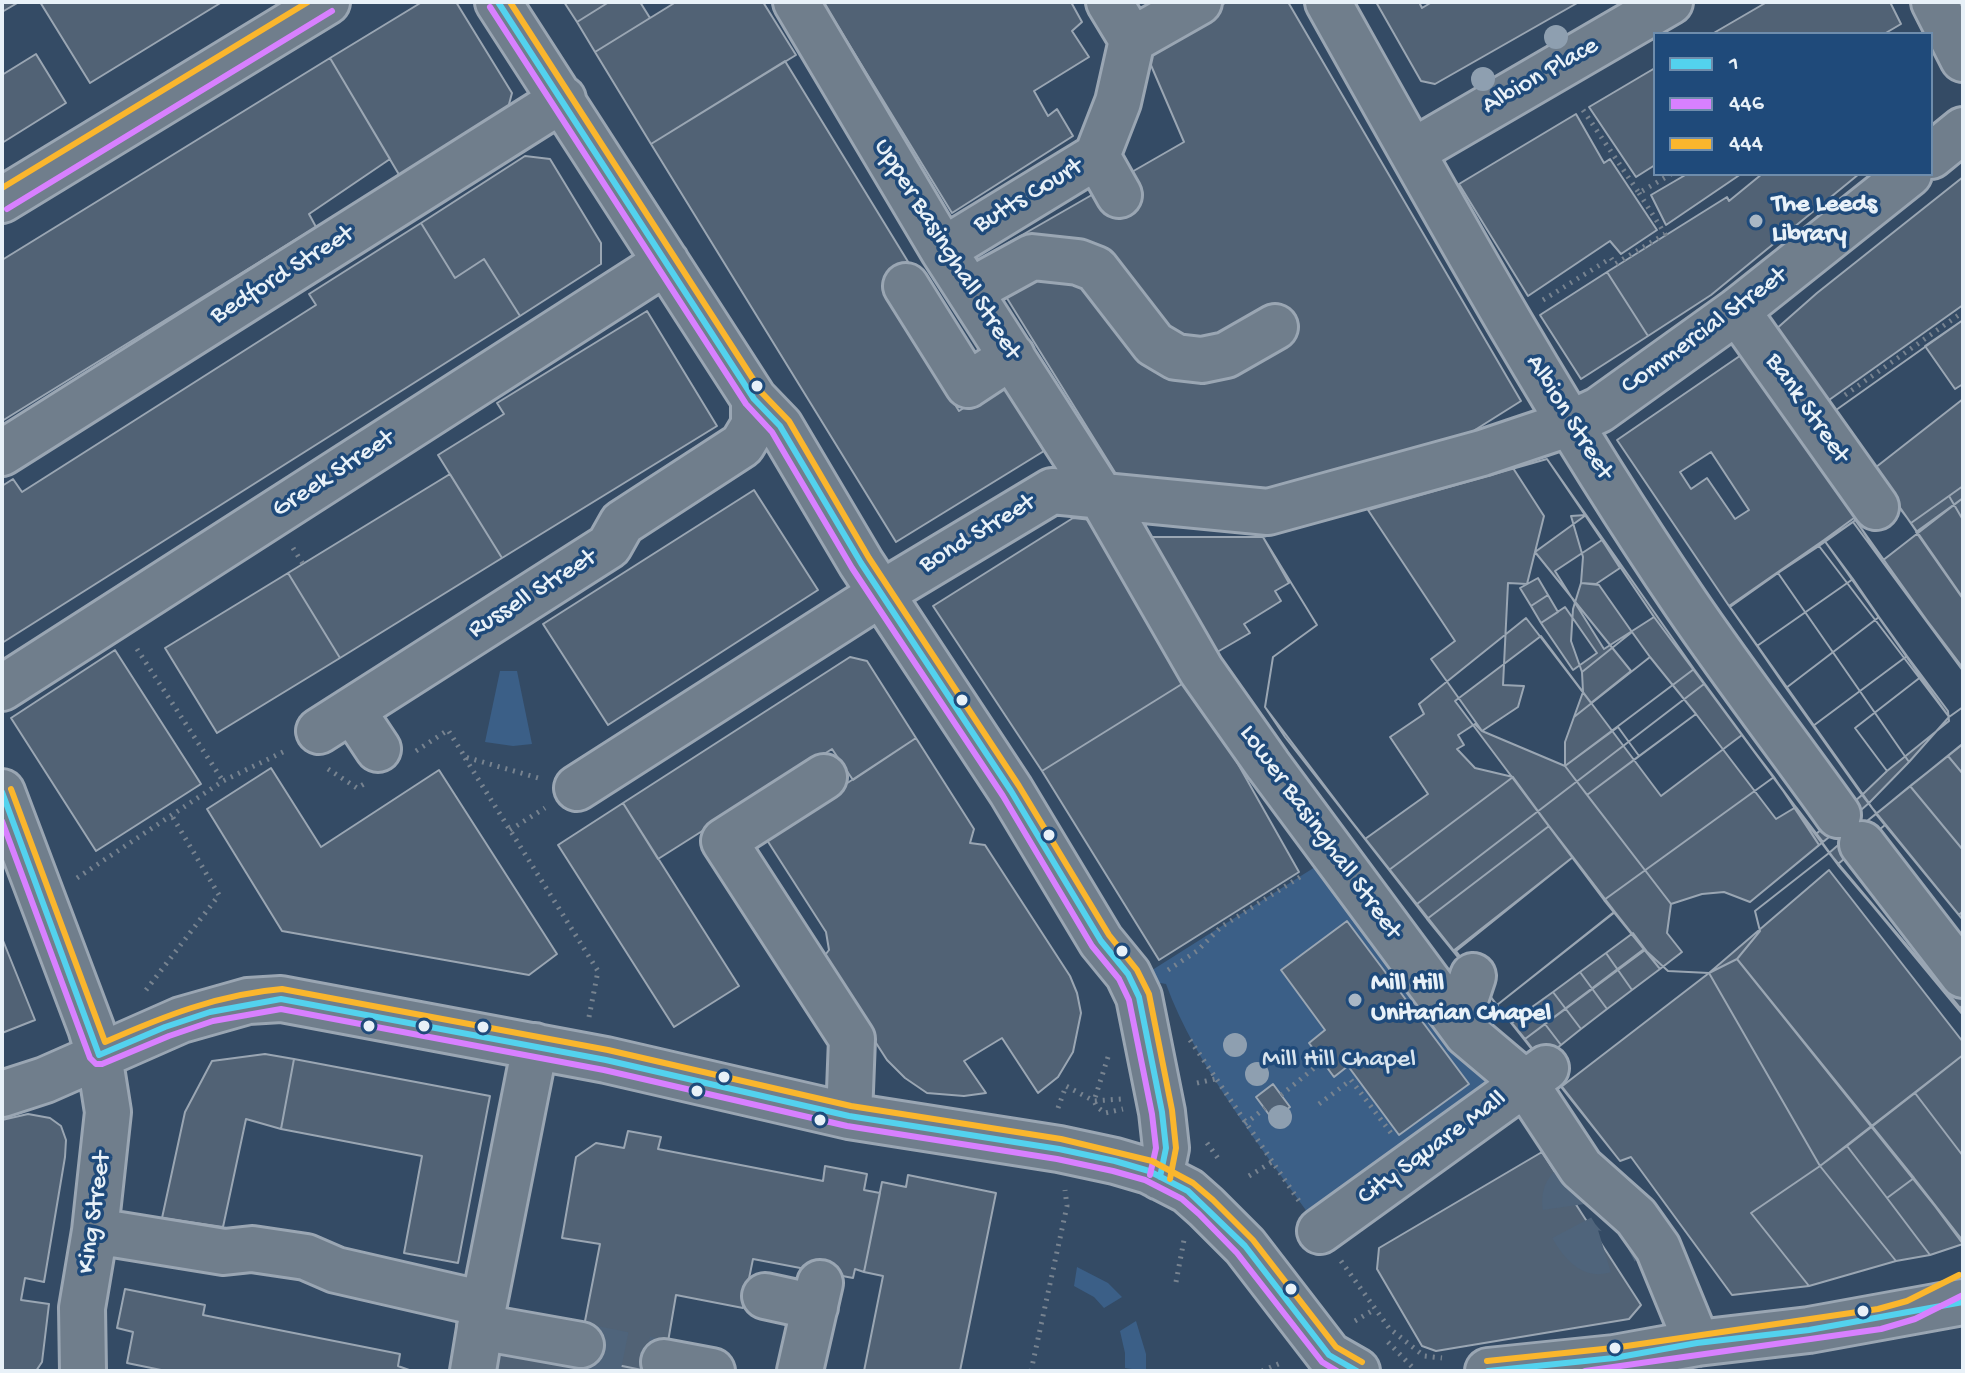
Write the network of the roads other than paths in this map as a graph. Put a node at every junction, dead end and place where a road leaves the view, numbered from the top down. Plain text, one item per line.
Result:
1 (327, 2) edge
2 (498, 2) edge
3 (796, 2) edge
4 (1109, 2) edge
5 (1199, 2) edge
6 (1328, 2) edge
7 (1670, 2) edge
8 (1934, 2) edge
9 (1132, 40) junction
10 (1963, 59) edge
11 (563, 99) junction
12 (1963, 130) edge
13 (1412, 152) junction
14 (1933, 154) edge
15 (1097, 156) junction
16 (1906, 176) edge
17 (1119, 195) dead end
18 (2, 200) edge
19 (943, 250) junction
20 (666, 262) junction
21 (906, 286) dead end
22 (970, 291) junction
23 (1737, 311) junction
24 (1275, 327) dead end
25 (1012, 356) junction
26 (754, 399) junction
27 (1571, 423) junction
28 (2, 453) edge
29 (1101, 496) junction
30 (1876, 507) dead end
31 (882, 593) junction
32 (2, 688) edge
33 (386, 761) road end
34 (824, 777) dead end
35 (577, 788) road end
36 (2, 792) edge
37 (1963, 975) edge
38 (1473, 976) dead end
39 (1467, 1034) junction
40 (535, 1046) junction
41 (99, 1055) junction
42 (1535, 1076) junction
43 (2, 1094) edge
44 (849, 1116) junction
45 (1160, 1177) junction
46 (95, 1231) junction
47 (1320, 1231) road end
48 (1963, 1290) edge
49 (765, 1296) dead end
50 (482, 1315) junction
51 (1697, 1343) junction
52 (581, 1345) tunnel mouth
53 (1370, 1355) edge
54 (664, 1362) tunnel mouth
55 (83, 1371) edge
56 (473, 1371) edge
57 (712, 1371) edge
58 (800, 1371) edge
59 (1488, 1371) edge

1 - 18 street
2 - 11 street
3 - 19 street, Upper Basinghall Street
4 - 9 street
5 - 9 street
6 - 13 street, Albion Street
7 - 13 street, Albion Place
8 - 10 street
9 - 15 street, Butts Court
11 - 20 street
11 - 28 street, Bedford Street
12 - 14 street
13 - 27 street, Albion Street
15 - 17 street
15 - 19 street, Butts Court
16 - 23 street, Commercial Street
19 - 22 street, Upper Basinghall Street
20 - 26 street
20 - 32 street, Greek Street
21 - 25 street
22 - 24 street
22 - 25 street, Upper Basinghall Street
23 - 27 street, Commercial Street
23 - 30 street, Bank Street
25 - 29 street, Upper Basinghall Street
26 - 31 street
26 - 33 street, Russell Street
27 - 29 street, Bond Street
27 - 37 street, Albion Street
29 - 31 street, Bond Street
29 - 39 street, Lower Basinghall Street
31 - 35 street, Bond Street
31 - 45 street
34 - 44 street
36 - 41 street, King Street
38 - 39 street
39 - 42 street, Lower Basinghall Street
40 - 41 street
40 - 44 street
40 - 50 street
41 - 43 street
41 - 46 street, King Street
42 - 47 street, City Square Mall
42 - 51 street, Lower Basinghall Street
44 - 45 street
45 - 53 street
46 - 50 street
46 - 55 street, King Street
48 - 51 street
49 - 58 street
50 - 52 street
50 - 56 street
51 - 59 street
54 - 57 street

